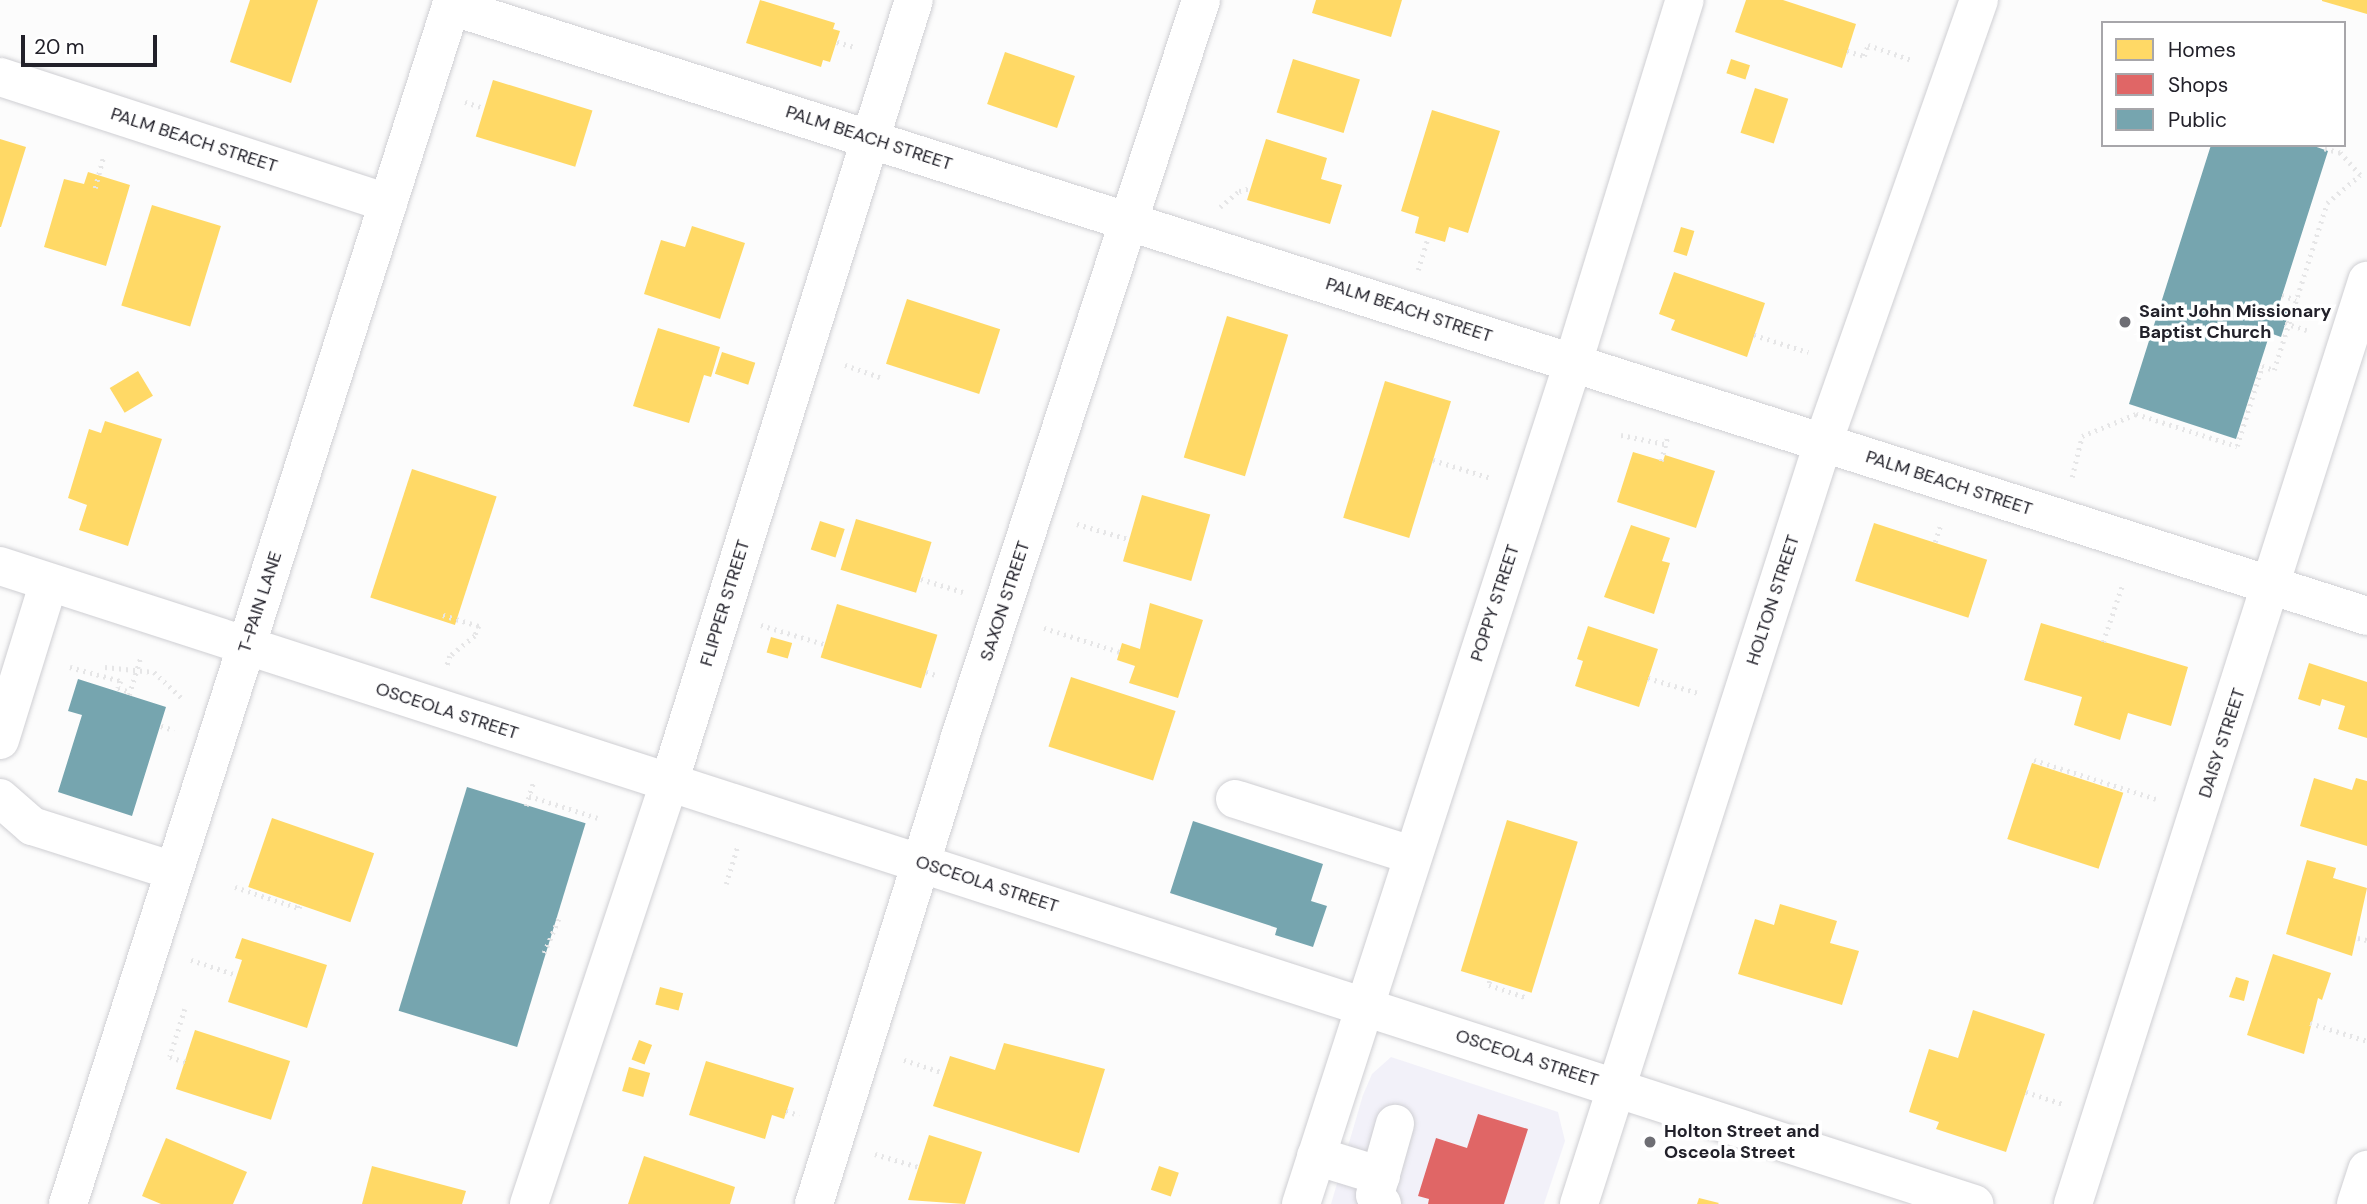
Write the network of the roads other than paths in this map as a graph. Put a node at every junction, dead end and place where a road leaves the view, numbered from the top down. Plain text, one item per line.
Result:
1 (914, 0) edge
2 (1201, 0) edge
3 (1685, 0) edge
4 (1979, 0) edge
5 (452, 3) edge
6 (0, 77) edge
7 (869, 138) junction
8 (388, 203) junction
9 (1128, 221) junction
10 (2367, 281) edge
11 (1573, 363) junction
12 (1823, 443) junction
13 (0, 566) edge
14 (49, 582) junction
15 (2273, 586) junction
16 (2367, 616) edge
17 (246, 645) junction
18 (0, 740) edge
19 (669, 783) junction
20 (0, 799) edge
21 (1235, 799) dead end
22 (1412, 855) junction
23 (920, 863) junction
24 (174, 871) junction
25 (1364, 1005) junction
26 (1617, 1087) junction
27 (1395, 1124) dead end
28 (1316, 1156) junction
29 (2367, 1170) edge
30 (1381, 1190) edge
31 (68, 1204) edge
32 (529, 1204) edge
33 (814, 1204) edge
34 (1301, 1204) edge
35 (1579, 1204) edge
36 (1974, 1204) edge
37 (2073, 1204) edge
38 (2356, 1204) edge

1 - 7 street, FLIPPER STREET
2 - 9 street, SAXON STREET
3 - 11 street, POPPY STREET
4 - 12 street, HOLTON STREET
5 - 7 street, PALM BEACH STREET
5 - 8 street, T-PAIN LANE
6 - 8 street, PALM BEACH STREET
7 - 9 street, PALM BEACH STREET
7 - 19 street, FLIPPER STREET
8 - 17 street, T-PAIN LANE
9 - 11 street, PALM BEACH STREET
9 - 23 street, SAXON STREET
10 - 15 street, DAISY STREET
11 - 12 street, PALM BEACH STREET
11 - 22 street, POPPY STREET
12 - 15 street, PALM BEACH STREET
12 - 26 street, HOLTON STREET
13 - 14 street, OSCEOLA STREET
14 - 17 street, OSCEOLA STREET
14 - 18 street
15 - 16 street, PALM BEACH STREET
15 - 37 street, DAISY STREET
17 - 19 street, OSCEOLA STREET
17 - 24 street, T-PAIN LANE
19 - 23 street, OSCEOLA STREET
19 - 32 street, FLIPPER STREET
20 - 24 street
21 - 22 street
22 - 25 street, POPPY STREET
23 - 25 street, OSCEOLA STREET
23 - 33 street, SAXON STREET
24 - 31 street, T-PAIN LANE
25 - 26 street, OSCEOLA STREET
25 - 28 street, POPPY STREET
26 - 35 street, HOLTON STREET
26 - 36 street, OSCEOLA STREET
27 - 30 street
28 - 30 street
28 - 34 street, POPPY STREET
29 - 38 street

